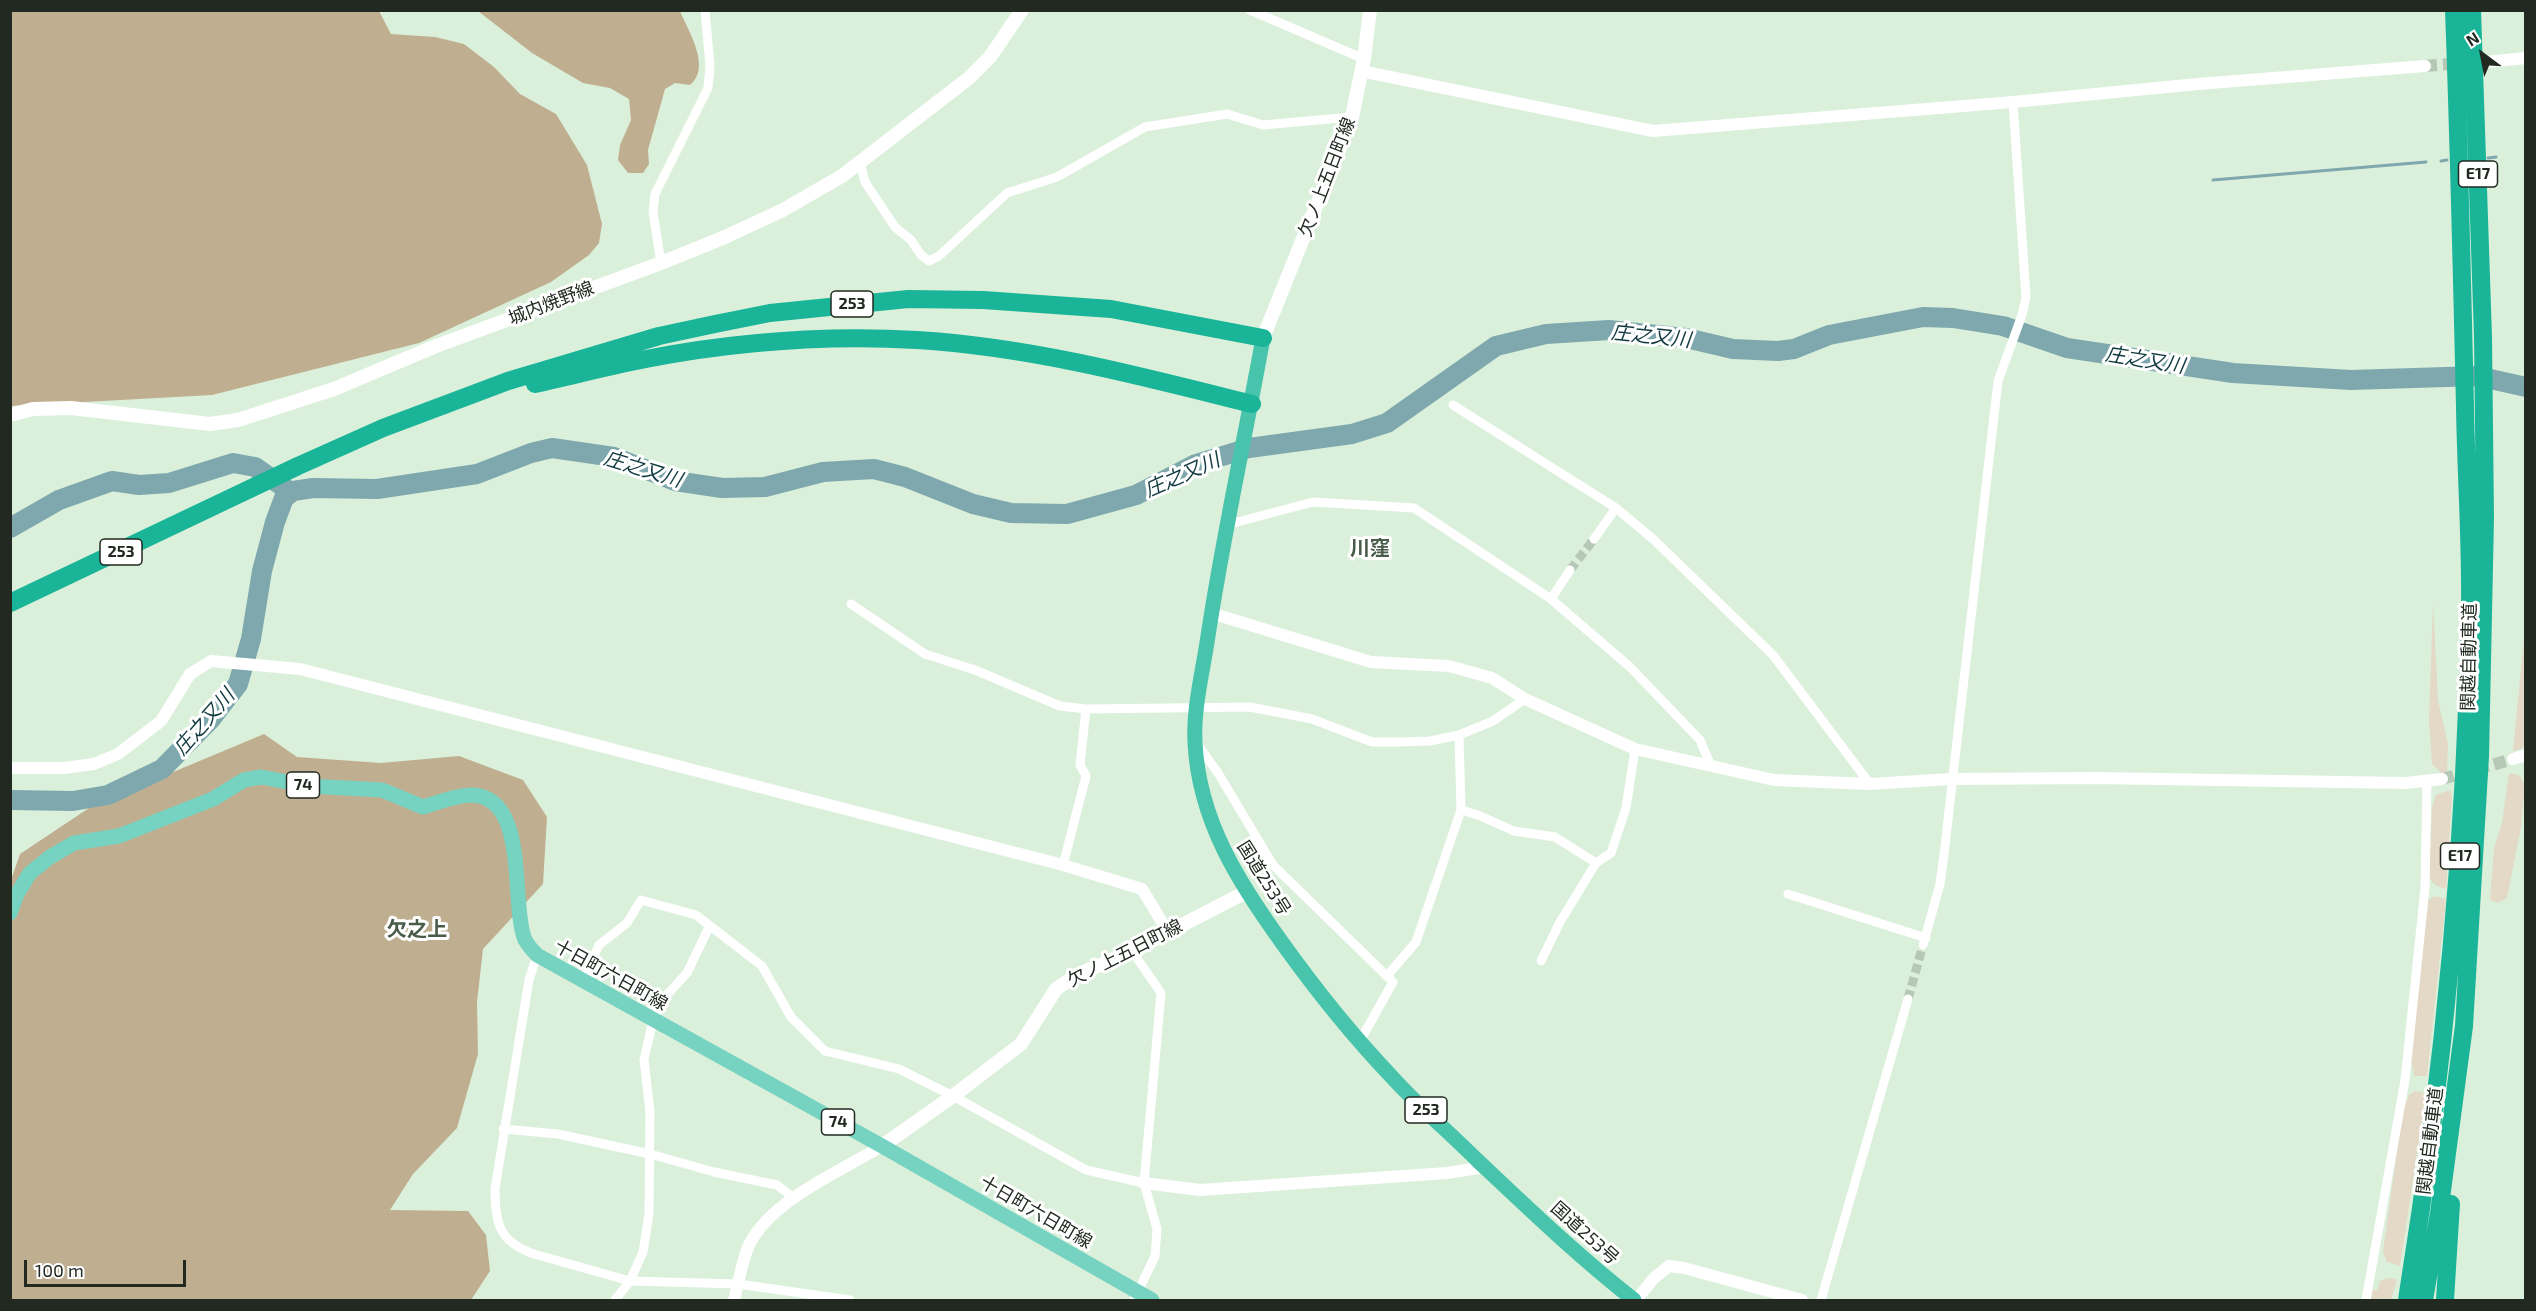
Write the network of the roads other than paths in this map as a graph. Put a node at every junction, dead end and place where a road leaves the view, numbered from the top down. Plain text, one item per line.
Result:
1 (705, 10) edge
2 (1022, 10) edge
3 (1250, 10) edge
4 (1370, 10) edge
5 (2454, 10) edge
6 (2472, 10) edge
7 (2526, 58) edge
8 (2485, 62) dead end
9 (1362, 65) junction
10 (2424, 66) tunnel mouth
11 (2013, 102) junction
12 (1352, 117) junction
13 (860, 163) junction
14 (661, 263) junction
15 (1263, 338) junction
16 (450, 404) junction
17 (1252, 404) junction
18 (1453, 405) dead end
19 (10, 415) edge
20 (1616, 508) junction
21 (1226, 525) junction
22 (1594, 539) tunnel mouth
23 (1570, 570) tunnel mouth
24 (1551, 599) junction
25 (10, 603) edge
26 (851, 604) dead end
27 (1211, 613) junction
28 (1525, 699) junction
29 (1197, 706) junction
30 (1086, 709) junction
31 (1459, 735) junction
32 (1195, 742) junction
33 (1635, 749) junction
34 (2526, 755) edge
35 (2513, 759) tunnel mouth
36 (1710, 766) junction
37 (10, 768) edge
38 (1951, 778) junction
39 (2442, 778) tunnel mouth
40 (2427, 782) junction
41 (1870, 783) junction
42 (1461, 810) junction
43 (1596, 863) junction
44 (1063, 865) junction
45 (1246, 892) junction
46 (1788, 894) dead end
47 (10, 913) edge
48 (709, 927) junction
49 (1168, 932) junction
50 (1132, 951) junction
51 (537, 955) junction
52 (1541, 961) dead end
53 (1387, 976) junction
54 (583, 980) junction
55 (1908, 999) tunnel mouth
56 (653, 1021) junction
57 (2464, 1026) junction
58 (1360, 1041) junction
59 (953, 1096) junction
60 (503, 1129) junction
61 (882, 1146) junction
62 (650, 1154) junction
63 (1485, 1167) junction
64 (1144, 1183) junction
65 (794, 1198) junction
66 (630, 1281) junction
67 (738, 1284) junction
68 (1142, 1298) edge
69 (615, 1300) edge
70 (734, 1300) edge
71 (849, 1300) edge
72 (1636, 1300) edge
73 (1803, 1300) edge
74 (1821, 1300) edge
75 (2366, 1300) edge
76 (2407, 1300) edge
77 (2424, 1300) edge
78 (2445, 1300) edge

1 - 14 street
2 - 13 main road, 城内焼野線
3 - 9 street
4 - 9 main road, 欠ノ上五日町線
5 - 76 highway, 関越自動車道 / E17
6 - 57 highway, 関越自動車道 / E17
7 - 8 street
9 - 11 street
9 - 12 main road, 欠ノ上五日町線
10 - 11 street
11 - 38 street
12 - 13 street
12 - 15 main road, 欠ノ上五日町線
13 - 14 main road, 城内焼野線
14 - 19 main road, 城内焼野線
15 - 16 highway, 253
15 - 17 highway, 国道253号 / 253
16 - 17 highway, 253
16 - 25 highway, 253
17 - 21 highway, 国道253号 / 253
18 - 20 street
20 - 22 street
20 - 41 street
21 - 24 street
21 - 27 highway, 国道253号 / 253
23 - 24 street
24 - 36 street
26 - 30 street
27 - 28 street
27 - 29 highway, 国道253号 / 253
28 - 31 street
28 - 33 street
29 - 30 street
29 - 31 street
29 - 32 highway, 国道253号 / 253
30 - 44 street
31 - 42 street
32 - 45 highway, 国道253号 / 253
32 - 53 street
33 - 36 street
33 - 43 street
34 - 35 street
36 - 41 street
37 - 44 street
38 - 40 street
38 - 41 street
38 - 46 street
39 - 40 street
40 - 75 street
42 - 43 street
42 - 53 street
43 - 52 street
44 - 49 street
45 - 49 main road, 欠ノ上五日町線
45 - 58 highway, 国道253号 / 253
47 - 51 main road, 十日町六日町線 / 74
48 - 54 street
48 - 56 street
48 - 59 street
49 - 50 main road, 欠ノ上五日町線
50 - 59 main road, 欠ノ上五日町線
50 - 64 street
51 - 54 main road, 十日町六日町線 / 74
51 - 60 street
53 - 58 street
54 - 56 main road, 十日町六日町線 / 74
55 - 74 street
56 - 61 main road, 十日町六日町線 / 74
56 - 62 street
57 - 77 highway, 関越自動車道 / E17
57 - 78 highway
58 - 63 highway, 国道253号 / 253
59 - 61 main road, 欠ノ上五日町線
59 - 64 street
60 - 62 street
60 - 66 street
61 - 65 street
61 - 68 main road, 十日町六日町線 / 74
62 - 65 street
62 - 66 street
63 - 64 street
63 - 72 highway, 国道253号 / 253
64 - 68 street
65 - 67 street
66 - 67 street
66 - 69 street
67 - 70 street
67 - 71 street
72 - 73 street

